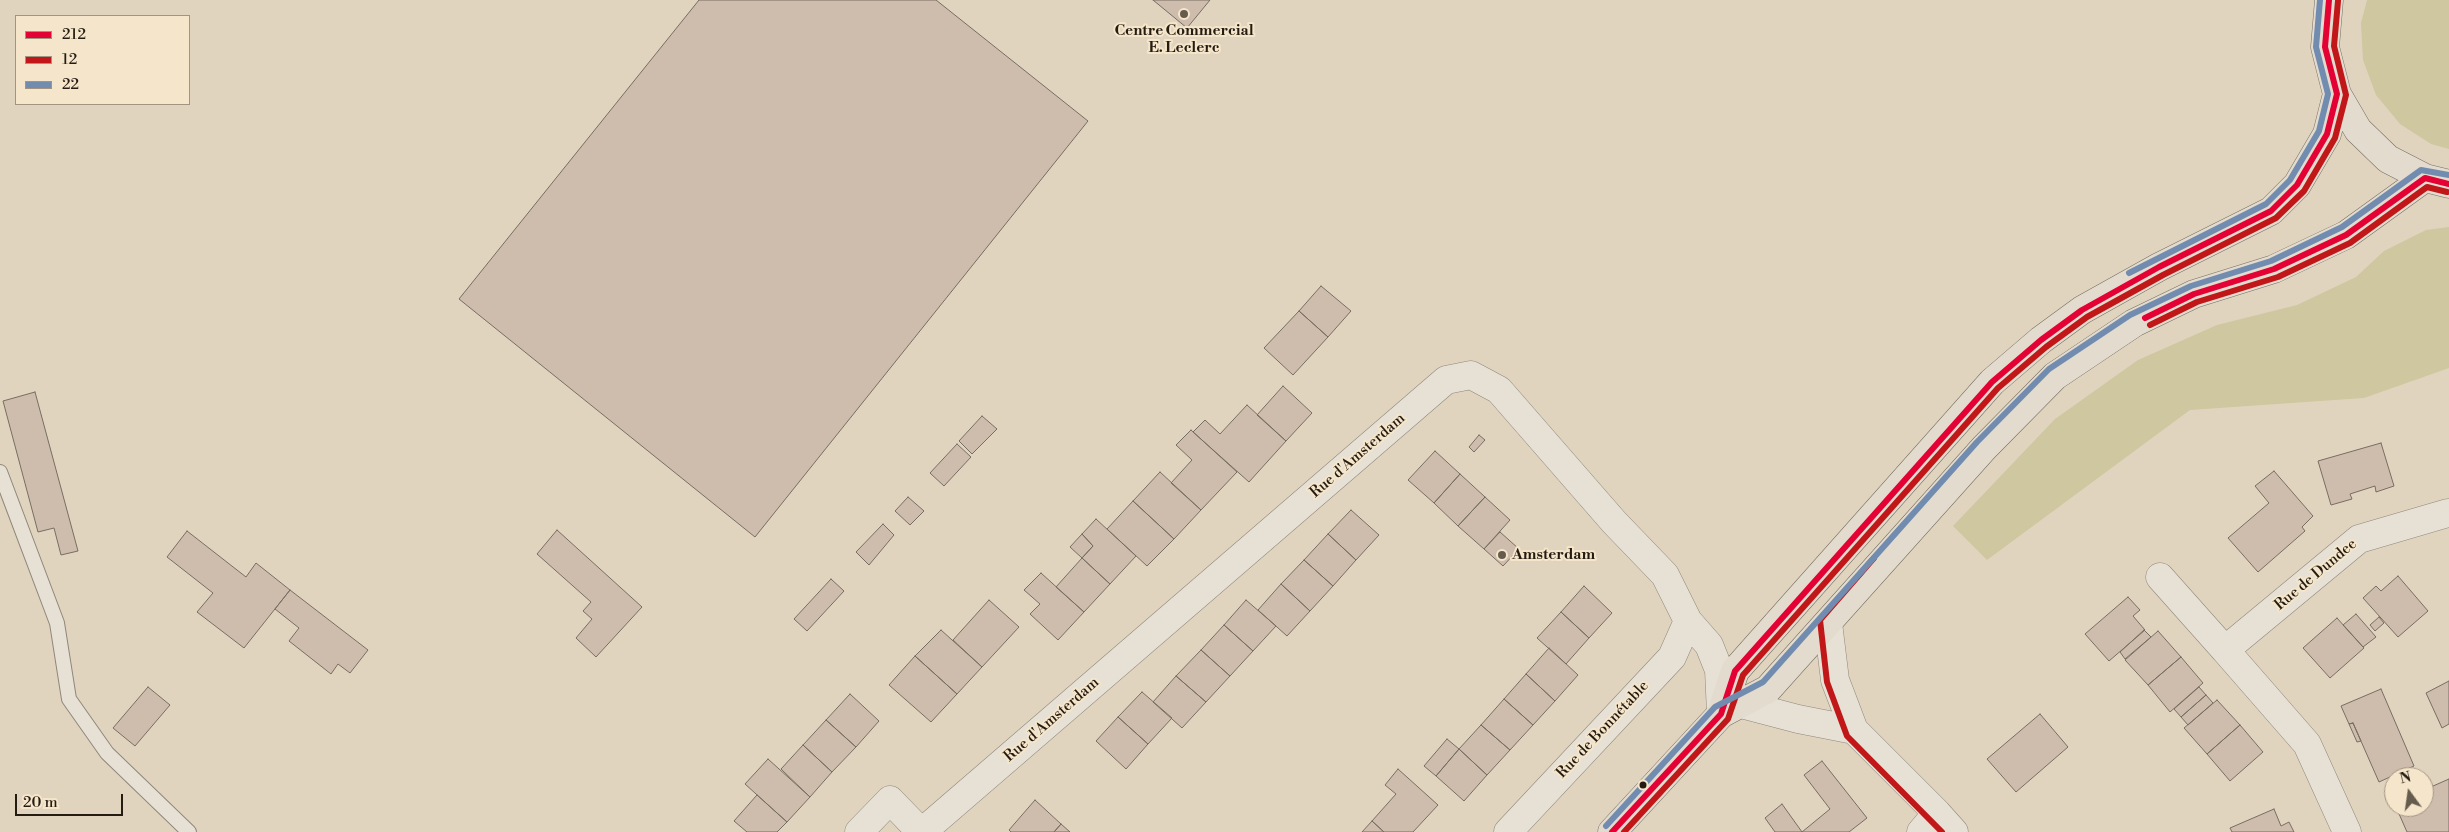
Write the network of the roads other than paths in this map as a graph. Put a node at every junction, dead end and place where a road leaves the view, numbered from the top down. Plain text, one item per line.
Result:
1 (2329, 0) edge
2 (2337, 94) junction
3 (2437, 181) edge
4 (0, 472) edge
5 (2449, 518) edge
6 (2160, 577) dead end
7 (1688, 620) junction
8 (1828, 623) junction
9 (2225, 650) junction
10 (1731, 709) junction
11 (1854, 730) junction
12 (1937, 826) edge
13 (189, 832) edge
14 (859, 832) edge
15 (922, 832) edge
16 (1508, 832) edge
17 (1612, 832) edge
18 (2347, 832) edge

1 - 2 main road
2 - 3 main road
2 - 10 main road
3 - 8 main road
4 - 13 lane
5 - 9 street, Rue de Dundee
6 - 9 street
7 - 10 street, Rue d'Amsterdam
7 - 15 street, Rue d'Amsterdam
7 - 16 street, Rue de Bonnétable
8 - 10 main road
8 - 11 street
9 - 18 street
10 - 11 street
10 - 17 main road
11 - 12 street
14 - 15 street, Rue d'Amsterdam

